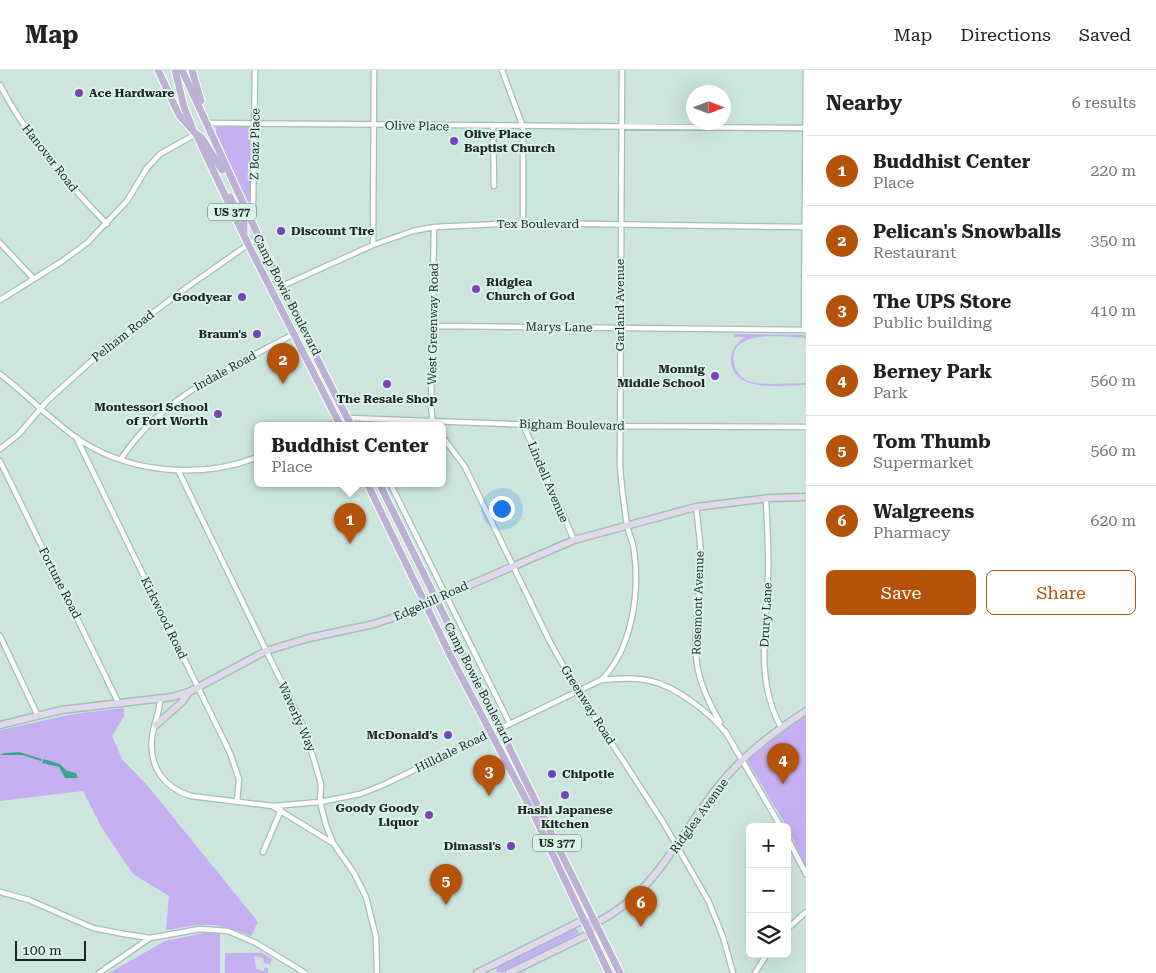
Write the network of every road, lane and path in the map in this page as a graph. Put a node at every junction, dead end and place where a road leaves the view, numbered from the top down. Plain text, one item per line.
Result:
1 (158, 70) edge
2 (175, 70) edge
3 (182, 70) edge
4 (192, 70) edge
5 (255, 70) edge
6 (374, 70) edge
7 (502, 70) edge
8 (622, 70) edge
9 (806, 70) edge
10 (0, 85) edge
11 (208, 123) junction
12 (255, 124) junction
13 (373, 124) junction
14 (493, 127) junction
15 (524, 127) junction
16 (621, 128) junction
17 (806, 128) edge
18 (196, 134) junction
19 (215, 177) junction
20 (233, 185) junction
21 (494, 186) dead end
22 (247, 213) junction
23 (523, 223) junction
24 (107, 224) junction
25 (620, 224) junction
26 (434, 227) junction
27 (805, 227) edge
28 (244, 236) junction
29 (259, 237) junction
30 (0, 243) edge
31 (248, 244) junction
32 (373, 245) junction
33 (34, 279) junction
34 (281, 286) junction
35 (272, 291) junction
36 (0, 300) edge
37 (433, 326) junction
38 (620, 329) junction
39 (303, 330) junction
40 (805, 330) edge
41 (294, 334) junction
42 (0, 374) edge
43 (41, 409) junction
44 (366, 419) joint
45 (338, 422) edge
46 (350, 422) edge
47 (416, 422) edge
48 (433, 422) edge
49 (446, 423) edge
50 (523, 424) junction
51 (620, 426) junction
52 (806, 427) edge
53 (76, 438) junction
54 (446, 441) edge
55 (0, 449) edge
56 (254, 458) edge
57 (121, 459) junction
58 (0, 461) edge
59 (178, 470) junction
60 (369, 487) edge
61 (381, 487) edge
62 (392, 487) edge
63 (806, 497) edge
64 (766, 499) junction
65 (390, 506) junction
66 (696, 507) junction
67 (380, 511) junction
68 (628, 527) junction
69 (574, 540) junction
70 (512, 565) junction
71 (446, 593) junction
72 (438, 599) junction
73 (426, 605) junction
74 (0, 636) edge
75 (266, 651) junction
76 (601, 680) junction
77 (198, 687) junction
78 (577, 690) junction
79 (189, 692) junction
80 (160, 700) junction
81 (119, 704) junction
82 (806, 711) edge
83 (38, 716) junction
84 (156, 724) junction
85 (510, 724) junction
86 (0, 725) edge
87 (781, 727) junction
88 (499, 728) junction
89 (490, 733) junction
90 (726, 733) junction
91 (742, 759) junction
92 (237, 802) junction
93 (320, 802) junction
94 (272, 806) junction
95 (281, 810) junction
96 (534, 815) junction
97 (779, 823) edge
98 (554, 836) junction
99 (333, 843) junction
100 (677, 844) junction
101 (791, 845) edge
102 (264, 852) dead end
103 (806, 874) edge
104 (0, 892) edge
105 (806, 912) edge
106 (583, 920) junction
107 (596, 923) junction
108 (791, 925) edge
109 (589, 934) junction
110 (150, 938) junction
111 (764, 958) edge
112 (99, 973) edge
113 (305, 973) edge
114 (377, 973) edge
115 (477, 973) edge
116 (509, 973) edge
117 (609, 973) edge
118 (620, 973) edge
119 (733, 973) edge
120 (754, 973) edge

1 - 18 main road, Camp Bowie Boulevard / US 377
2 - 18 main road
3 - 11 main road, Camp Bowie Boulevard / US 377
4 - 11 main road
5 - 12 street, Z Boaz Place
6 - 13 street
7 - 15 street
8 - 16 street, Garland Avenue
9 - 17 street
10 - 24 street, Hanover Road
11 - 12 street, Olive Place
11 - 20 main road, Camp Bowie Boulevard / US 377
12 - 13 street, Olive Place
12 - 22 street, Z Boaz Place
13 - 14 street, Olive Place
13 - 32 street
14 - 15 street, Olive Place
14 - 21 street
15 - 16 street, Olive Place
15 - 23 street
16 - 17 street, Olive Place
16 - 25 street, Garland Avenue
17 - 27 street
18 - 19 main road, Camp Bowie Boulevard / US 377
18 - 20 main road
18 - 24 street
19 - 22 main road
19 - 28 main road, Camp Bowie Boulevard / US 377
20 - 22 main road, Camp Bowie Boulevard / US 377
22 - 28 main road
22 - 29 main road, Camp Bowie Boulevard / US 377
23 - 25 street, Tex Boulevard
23 - 26 street, Tex Boulevard
24 - 33 street
25 - 27 street, Tex Boulevard
25 - 38 street, Garland Avenue
26 - 32 street, Tex Boulevard
26 - 37 street, West Greenway Road
27 - 40 street
28 - 31 main road, Camp Bowie Boulevard / US 377
29 - 31 street, Pelham Road
29 - 34 main road, Camp Bowie Boulevard / US 377
30 - 33 street
31 - 35 main road, Camp Bowie Boulevard / US 377
31 - 43 street, Pelham Road
32 - 34 street, Tex Boulevard
33 - 36 street
34 - 35 main road
34 - 39 main road, Camp Bowie Boulevard / US 377
35 - 41 main road, Camp Bowie Boulevard / US 377
37 - 38 street, Marys Lane
37 - 48 street, West Greenway Road
38 - 40 street, Marys Lane
38 - 51 street, Garland Avenue
39 - 41 main road
39 - 46 main road, Camp Bowie Boulevard / US 377
41 - 45 main road, Camp Bowie Boulevard / US 377
41 - 57 street, Indale Road
42 - 43 street
43 - 53 street
43 - 55 street, Pelham Road
44 - 46 street, Bigham Boulevard
44 - 47 street, Bigham Boulevard
49 - 50 street, Bigham Boulevard
50 - 51 street, Bigham Boulevard
50 - 69 street, Lindell Avenue
51 - 52 street, Bigham Boulevard
51 - 68 street, Garland Avenue
53 - 57 street
53 - 77 street, Kirkwood Road
54 - 70 street, Greenway Road
56 - 59 street
57 - 59 street
58 - 81 street, Fortune Road
59 - 75 street, Waverly Way
60 - 67 main road, Camp Bowie Boulevard / US 377
61 - 65 main road, Camp Bowie Boulevard / US 377
62 - 71 street
63 - 64 street, Edgehill Road
64 - 66 street, Edgehill Road
64 - 87 street, Drury Lane
65 - 67 main road
65 - 72 main road, Camp Bowie Boulevard / US 377
66 - 68 street, Edgehill Road
66 - 90 street, Rosemont Avenue
67 - 73 main road, Camp Bowie Boulevard / US 377
68 - 69 street, Edgehill Road
68 - 76 street, Garland Avenue
69 - 70 street, Edgehill Road
70 - 71 street, Edgehill Road
70 - 78 street, Greenway Road
71 - 72 street, Edgehill Road
71 - 85 street
72 - 73 street, Edgehill Road
72 - 88 main road, Camp Bowie Boulevard / US 377
73 - 75 street, Edgehill Road
73 - 89 main road, Camp Bowie Boulevard / US 377
74 - 83 street
75 - 77 street, Edgehill Road
75 - 93 street, Waverly Way
76 - 78 street, Hilldale Road
76 - 90 street, Hilldale Road
77 - 79 street, Edgehill Road
77 - 92 street, Kirkwood Road
78 - 85 street, Hilldale Road
78 - 100 street, Greenway Road
79 - 80 street, Edgehill Road
79 - 84 street
80 - 81 street, Edgehill Road
80 - 84 street, Hilldale Road
81 - 83 street, Edgehill Road
82 - 87 street, Ridglea Avenue
83 - 86 street, Edgehill Road
84 - 92 street, Hilldale Road
85 - 88 street, Hilldale Road
87 - 91 street, Ridglea Avenue
88 - 89 street, Hilldale Road
88 - 98 main road, Camp Bowie Boulevard / US 377
89 - 93 street, Hilldale Road
89 - 96 main road, Camp Bowie Boulevard / US 377
90 - 91 street, Rosemont Avenue
91 - 97 street, Rosemont Avenue
91 - 100 street, Ridglea Avenue
92 - 94 street, Hilldale Road
93 - 94 street, Hilldale Road
93 - 99 street, Waverly Way
94 - 95 street, Hilldale Road
95 - 99 street, Hilldale Road
95 - 102 street
96 - 98 main road
96 - 106 main road, Camp Bowie Boulevard / US 377
98 - 107 main road, Camp Bowie Boulevard / US 377
99 - 114 street, Waverly Way
100 - 107 street, Ridglea Avenue
100 - 119 street, Greenway Road
101 - 103 street
104 - 110 street
105 - 108 street
106 - 107 street
106 - 109 main road, Camp Bowie Boulevard / US 377
106 - 115 street
107 - 109 street
107 - 118 main road, Camp Bowie Boulevard / US 377
109 - 116 street
109 - 117 main road, Camp Bowie Boulevard / US 377
110 - 112 street
110 - 113 street
111 - 120 street

